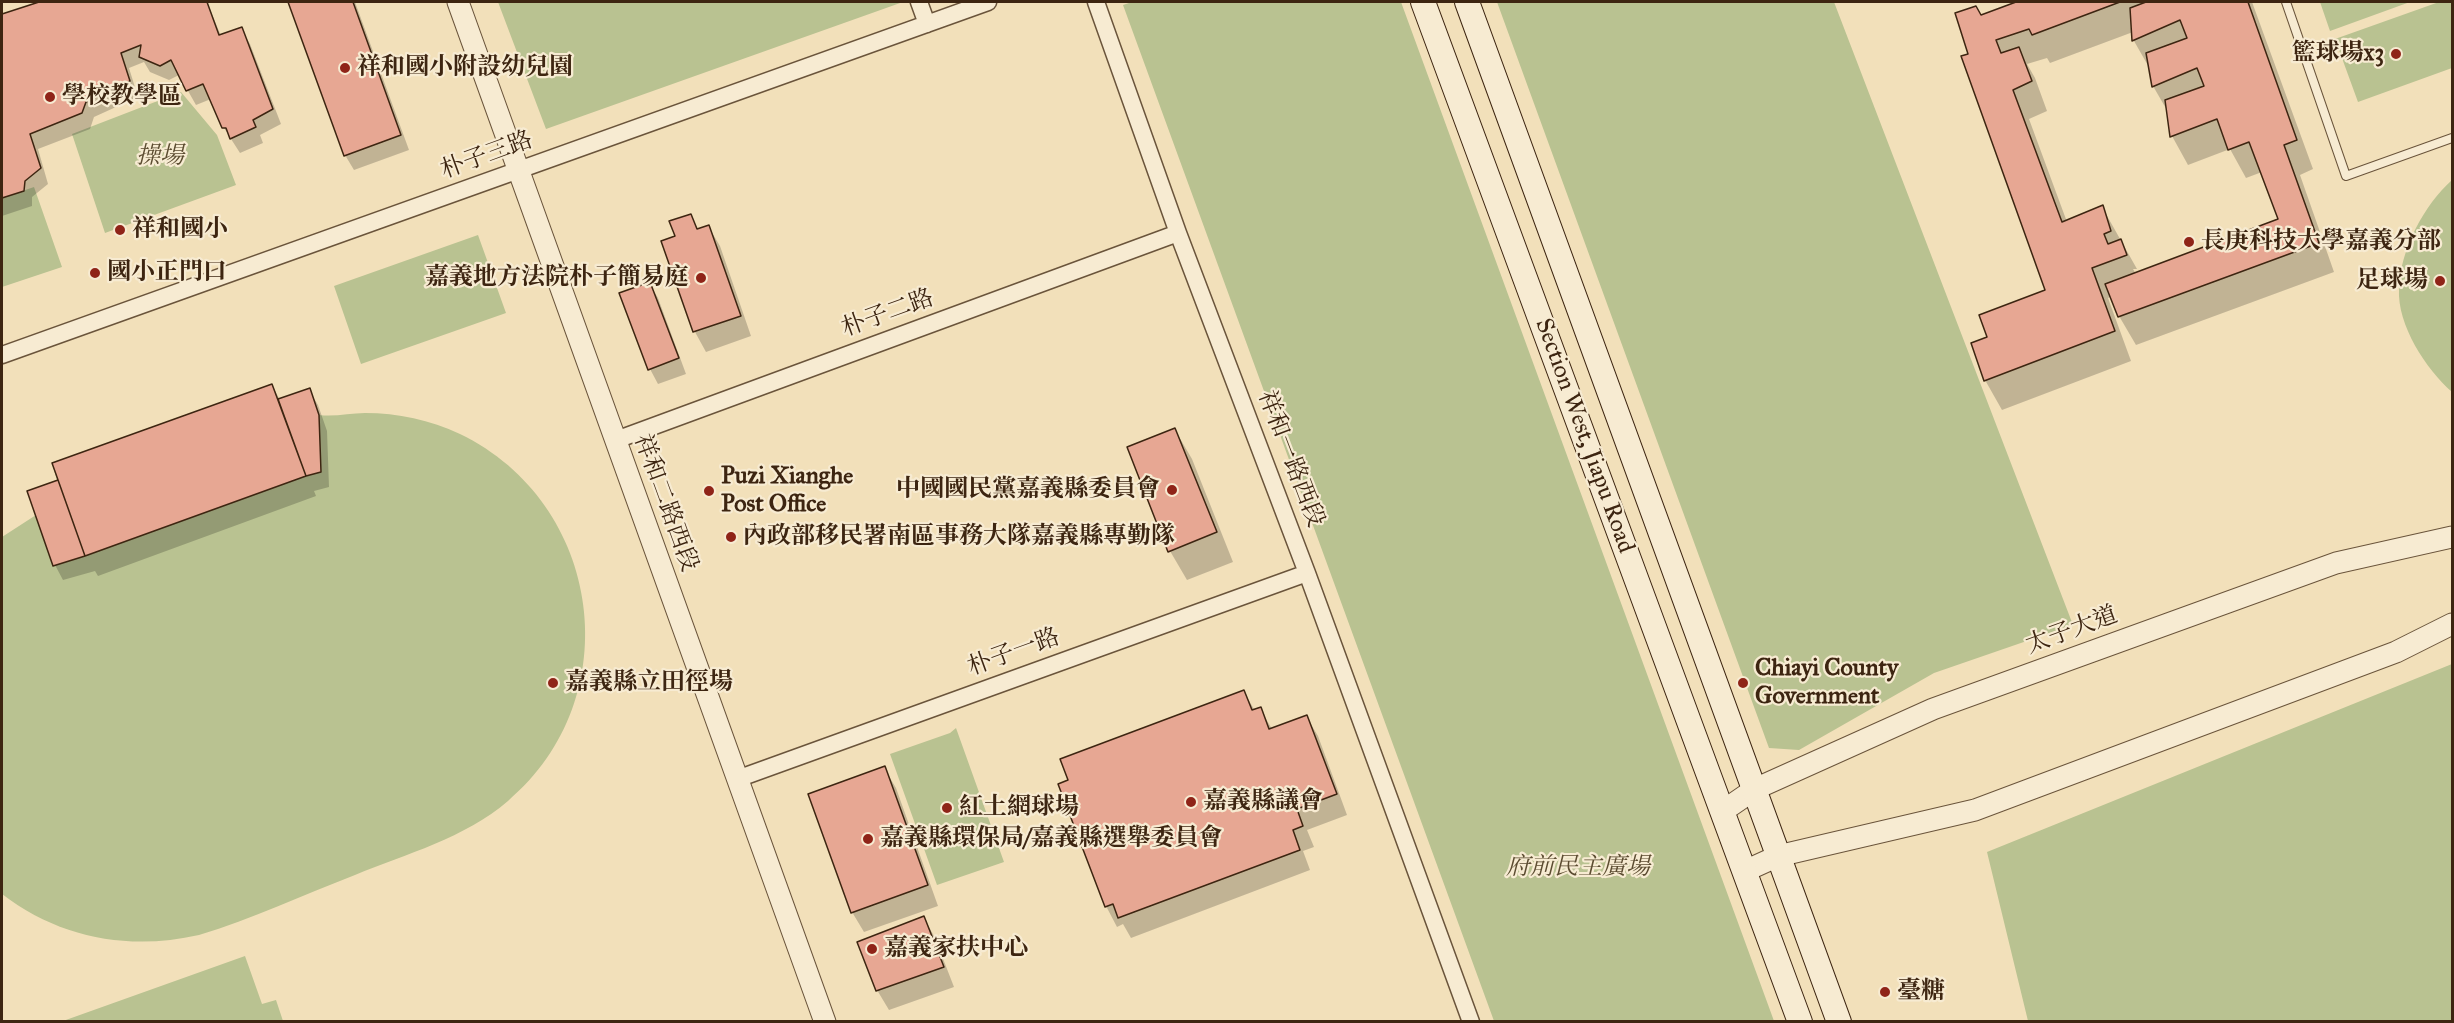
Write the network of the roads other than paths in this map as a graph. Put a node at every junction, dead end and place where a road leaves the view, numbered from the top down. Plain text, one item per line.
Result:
1 (458, 2) edge
2 (919, 2) edge
3 (988, 2) edge
4 (1096, 2) edge
5 (1423, 2) edge
6 (1467, 2) edge
7 (2286, 2) edge
8 (927, 24) junction
9 (2452, 138) edge
10 (518, 171) junction
11 (1178, 233) junction
12 (2, 355) edge
13 (616, 440) junction
14 (2452, 537) edge
15 (1308, 573) junction
16 (2452, 624) edge
17 (737, 779) junction
18 (1755, 789) junction
19 (1723, 811) junction
20 (1778, 856) junction
21 (1745, 871) junction
22 (825, 1022) edge
23 (1471, 1022) edge
24 (1800, 1022) edge
25 (1839, 1022) edge

1 - 10 street, 祥和二路西段
2 - 8 street
3 - 8 street, 朴子三路
4 - 11 street, 祥和一路西段
5 - 19 main road, Section West, Jiapu Road
6 - 18 main road, Section West, Jiapu Road
7 - 9 lane
8 - 10 street, 朴子三路
10 - 12 street, 朴子三路
10 - 13 street, 祥和二路西段
11 - 13 street, 朴子二路
11 - 15 street, 祥和一路西段
13 - 17 street, 祥和二路西段
14 - 18 street, 太子大道
15 - 17 street, 朴子一路
15 - 23 street, 祥和一路西段
16 - 20 street
17 - 22 street, 祥和二路西段
18 - 19 street, 太子大道
18 - 20 main road, Section West, Jiapu Road
19 - 21 main road, Section West, Jiapu Road
20 - 21 street
20 - 25 main road, Section West, Jiapu Road
21 - 24 main road, Section West, Jiapu Road

